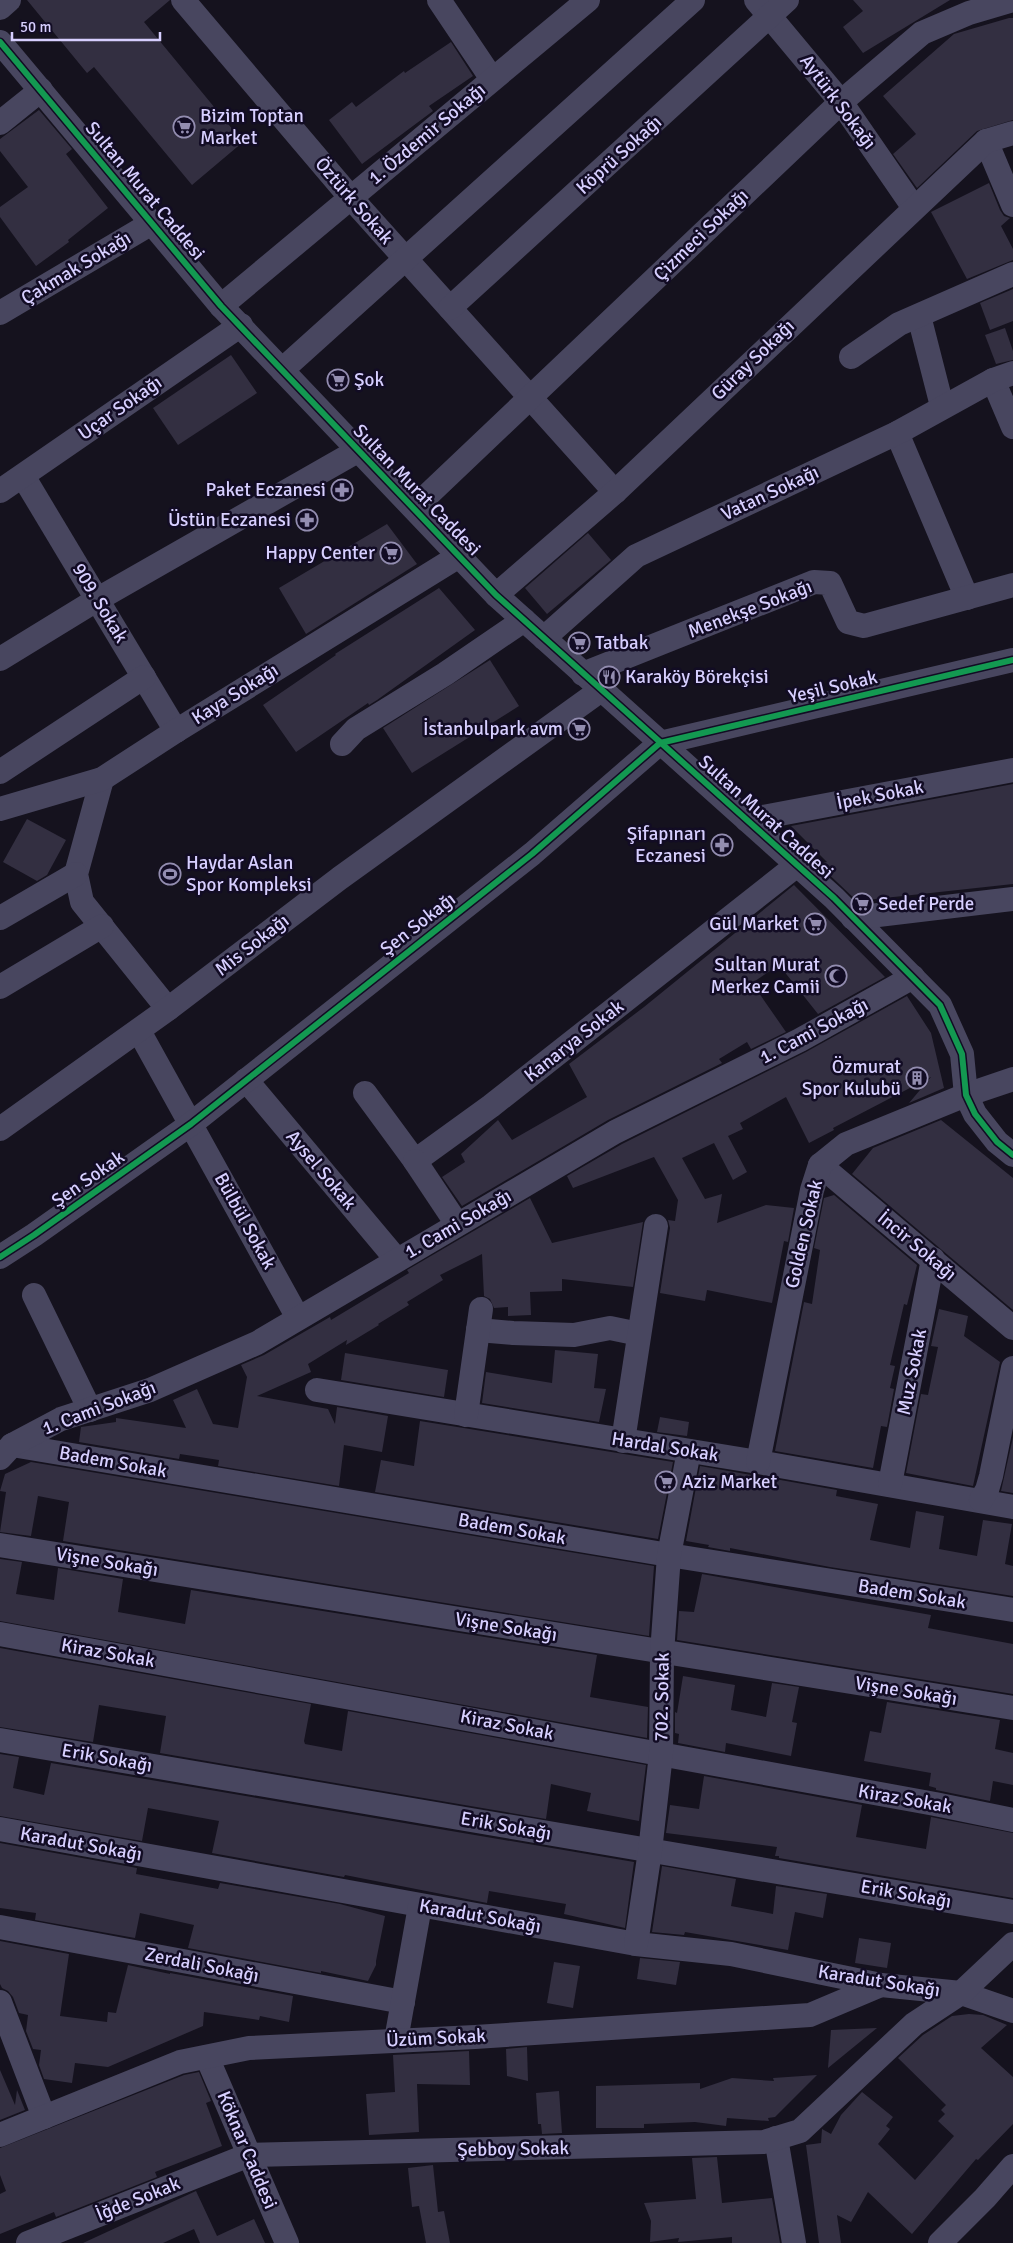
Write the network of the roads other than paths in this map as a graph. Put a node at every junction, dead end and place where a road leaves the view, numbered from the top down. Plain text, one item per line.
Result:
1 (9, 0) edge
2 (183, 0) edge
3 (439, 0) edge
4 (693, 0) edge
5 (1013, 0) edge
6 (577, 3) edge
7 (772, 6) edge
8 (0, 8) edge
9 (0, 42) edge
10 (492, 79) junction
11 (41, 90) junction
12 (841, 102) junction
13 (0, 123) edge
14 (1013, 133) edge
15 (986, 141) junction
16 (351, 198) junction
17 (1013, 204) edge
18 (914, 208) junction
19 (152, 223) junction
20 (406, 259) junction
21 (1013, 274) edge
22 (221, 306) junction
23 (450, 308) junction
24 (0, 313) edge
25 (919, 316) junction
26 (240, 325) junction
27 (851, 357) dead end
28 (282, 370) junction
29 (1003, 377) edge
30 (530, 397) junction
31 (942, 406) junction
32 (1013, 427) edge
33 (897, 433) junction
34 (359, 450) junction
35 (23, 476) junction
36 (0, 491) edge
37 (615, 492) junction
38 (414, 508) junction
39 (459, 556) junction
40 (1013, 585) edge
41 (496, 594) junction
42 (967, 598) junction
43 (98, 599) junction
44 (524, 620) junction
45 (544, 638) junction
46 (0, 659) edge
47 (1013, 660) edge
48 (584, 674) junction
49 (144, 677) junction
50 (601, 690) junction
51 (176, 731) junction
52 (660, 743) junction
53 (342, 744) dead end
54 (1013, 770) edge
55 (0, 772) edge
56 (102, 779) junction
57 (0, 809) edge
58 (746, 820) junction
59 (797, 865) junction
60 (76, 874) junction
61 (1013, 899) edge
62 (0, 918) edge
63 (853, 918) junction
64 (102, 926) junction
65 (913, 978) junction
66 (0, 986) edge
67 (168, 1010) junction
68 (139, 1030) junction
69 (1013, 1079) edge
70 (246, 1080) junction
71 (365, 1092) dead end
72 (966, 1095) junction
73 (191, 1124) junction
74 (0, 1129) edge
75 (1013, 1155) edge
76 (415, 1161) junction
77 (820, 1165) junction
78 (457, 1224) junction
79 (656, 1226) dead end
80 (0, 1257) edge
81 (933, 1259) junction
82 (397, 1260) junction
83 (34, 1294) dead end
84 (298, 1318) junction
85 (1013, 1328) edge
86 (639, 1334) junction
87 (1013, 1368) edge
88 (317, 1390) dead end
89 (90, 1410) junction
90 (466, 1415) junction
91 (623, 1440) junction
92 (6, 1451) edge
93 (689, 1451) junction
94 (758, 1462) junction
95 (890, 1484) junction
96 (982, 1500) junction
97 (1013, 1507) edge
98 (0, 1545) edge
99 (669, 1555) junction
100 (1013, 1610) edge
101 (0, 1634) edge
102 (662, 1652) junction
103 (1013, 1708) edge
104 (0, 1740) edge
105 (661, 1754) junction
106 (1013, 1820) edge
107 (0, 1829) edge
108 (650, 1851) junction
109 (420, 1906) junction
110 (1013, 1912) edge
111 (0, 1927) edge
112 (636, 1944) junction
113 (1013, 1944) edge
114 (881, 1985) junction
115 (960, 1994) junction
116 (0, 2002) edge
117 (403, 2002) junction
118 (1013, 2011) edge
119 (396, 2040) junction
120 (207, 2057) junction
121 (44, 2117) junction
122 (0, 2135) edge
123 (776, 2138) junction
124 (249, 2155) junction
125 (1013, 2166) edge
126 (28, 2243) edge
127 (287, 2243) edge
128 (794, 2243) edge
129 (940, 2243) edge

1 - 8 street
2 - 16 street, Öztürk Sokak
3 - 10 street
4 - 20 street
5 - 12 street, Çizmeci Sokağı
6 - 10 street, 1. Özdemir Sokağı
7 - 12 street, Aytürk Sokağı
7 - 23 street, Köprü Sokağı
9 - 11 street, Sultan Murat Caddesi
10 - 16 street, 1. Özdemir Sokağı
11 - 13 street
11 - 19 street, Sultan Murat Caddesi
12 - 18 street, Aytürk Sokağı
12 - 30 street, Çizmeci Sokağı
14 - 15 street, Güray Sokağı
15 - 17 street
15 - 18 street, Güray Sokağı
16 - 20 street, Öztürk Sokak
16 - 22 street, 1. Özdemir Sokağı
18 - 37 street, Güray Sokağı
19 - 22 street, Sultan Murat Caddesi
19 - 24 street, Çakmak Sokağı
20 - 23 street, Öztürk Sokak
20 - 28 street
21 - 25 street
22 - 26 street, Sultan Murat Caddesi
23 - 30 street, Öztürk Sokak
25 - 27 street
25 - 31 street
26 - 28 street, Sultan Murat Caddesi
26 - 35 street, Uçar Sokağı
28 - 34 street, Sultan Murat Caddesi
29 - 31 street, Vatan Sokağı
29 - 32 street
30 - 37 street, Öztürk Sokak
30 - 38 street, Çizmeci Sokağı
31 - 33 street, Vatan Sokağı
33 - 42 street
33 - 45 street, Vatan Sokağı
34 - 38 street, Sultan Murat Caddesi
34 - 43 street
35 - 36 street, Uçar Sokağı
35 - 43 street, 909. Sokak
37 - 41 street, Güray Sokağı
38 - 39 street, Sultan Murat Caddesi
39 - 41 street, Sultan Murat Caddesi
39 - 51 street, Kaya Sokağı
40 - 42 street, Menekşe Sokağı
41 - 44 street, Sultan Murat Caddesi
42 - 48 street, Menekşe Sokağı
43 - 46 street
43 - 49 street, 909. Sokak
44 - 45 street, Sultan Murat Caddesi
44 - 53 street
45 - 48 street, Sultan Murat Caddesi
47 - 52 street, Yeşil Sokak
48 - 50 street, Sultan Murat Caddesi
49 - 51 street, 909. Sokak
49 - 55 street
50 - 52 street, Sultan Murat Caddesi
50 - 67 street, Mis Sokağı
51 - 56 street, Kaya Sokağı
52 - 58 street, Sultan Murat Caddesi
52 - 70 street, Şen Sokağı
54 - 58 street, İpek Sokak
56 - 57 street, Kaya Sokağı
56 - 60 street
58 - 59 street, Sultan Murat Caddesi
59 - 63 street, Sultan Murat Caddesi
59 - 76 street, Kanarya Sokak
60 - 62 street
60 - 64 street
61 - 63 street
63 - 65 street, Sultan Murat Caddesi
64 - 66 street
64 - 67 street
65 - 72 street, Sultan Murat Caddesi
65 - 78 street, 1. Cami Sokağı
67 - 68 street, Mis Sokağı
68 - 73 street, Bülbül Sokak
68 - 74 street, Mis Sokağı
69 - 72 street, Golden Sokak
70 - 73 street, Şen Sokağı
70 - 82 street, Aysel Sokak
71 - 76 street
72 - 75 street
72 - 77 street, Golden Sokak
73 - 80 street, Şen Sokak
73 - 84 street, Bülbül Sokak
76 - 78 street
77 - 81 street, İncir Sokağı
77 - 94 street, Golden Sokak
78 - 82 street, 1. Cami Sokağı
79 - 86 street
81 - 85 street, İncir Sokağı
81 - 95 street, Muz Sokak
82 - 84 street, 1. Cami Sokağı
83 - 89 street
84 - 89 street, 1. Cami Sokağı
86 - 90 street
86 - 91 street
87 - 96 street
88 - 90 street, Hardal Sokak
89 - 92 street, 1. Cami Sokağı
90 - 91 street, Hardal Sokak
91 - 93 street, Hardal Sokak
92 - 99 street, Badem Sokak
93 - 94 street, Hardal Sokak
93 - 99 street, 702. Sokak
94 - 95 street, Hardal Sokak
95 - 96 street, Hardal Sokak
96 - 97 street, Hardal Sokak
98 - 102 street, Vişne Sokağı
99 - 100 street, Badem Sokak
99 - 102 street, 702. Sokak
101 - 105 street, Kiraz Sokak
102 - 103 street, Vişne Sokağı
102 - 105 street, 702. Sokak
104 - 108 street, Erik Sokağı
105 - 106 street, Kiraz Sokak
105 - 108 street, 702. Sokak
107 - 109 street, Karadut Sokağı
108 - 110 street, Erik Sokağı
108 - 112 street, 702. Sokak
109 - 112 street, Karadut Sokağı
109 - 117 street
111 - 117 street, Zerdali Sokağı
112 - 114 street, Karadut Sokağı
113 - 115 street, Şebboy Sokak
114 - 115 street, Karadut Sokağı
114 - 119 street, Üzüm Sokak
115 - 118 street, Karadut Sokağı
115 - 123 street, Şebboy Sokak
116 - 121 street
117 - 119 street
119 - 120 street, Üzüm Sokak
120 - 121 street, Üzüm Sokak
120 - 124 street, Köknar Caddesi
121 - 122 street, Üzüm Sokak
123 - 124 street, Şebboy Sokak
123 - 128 street
124 - 126 street, İğde Sokak
124 - 127 street, Köknar Caddesi
125 - 129 street

